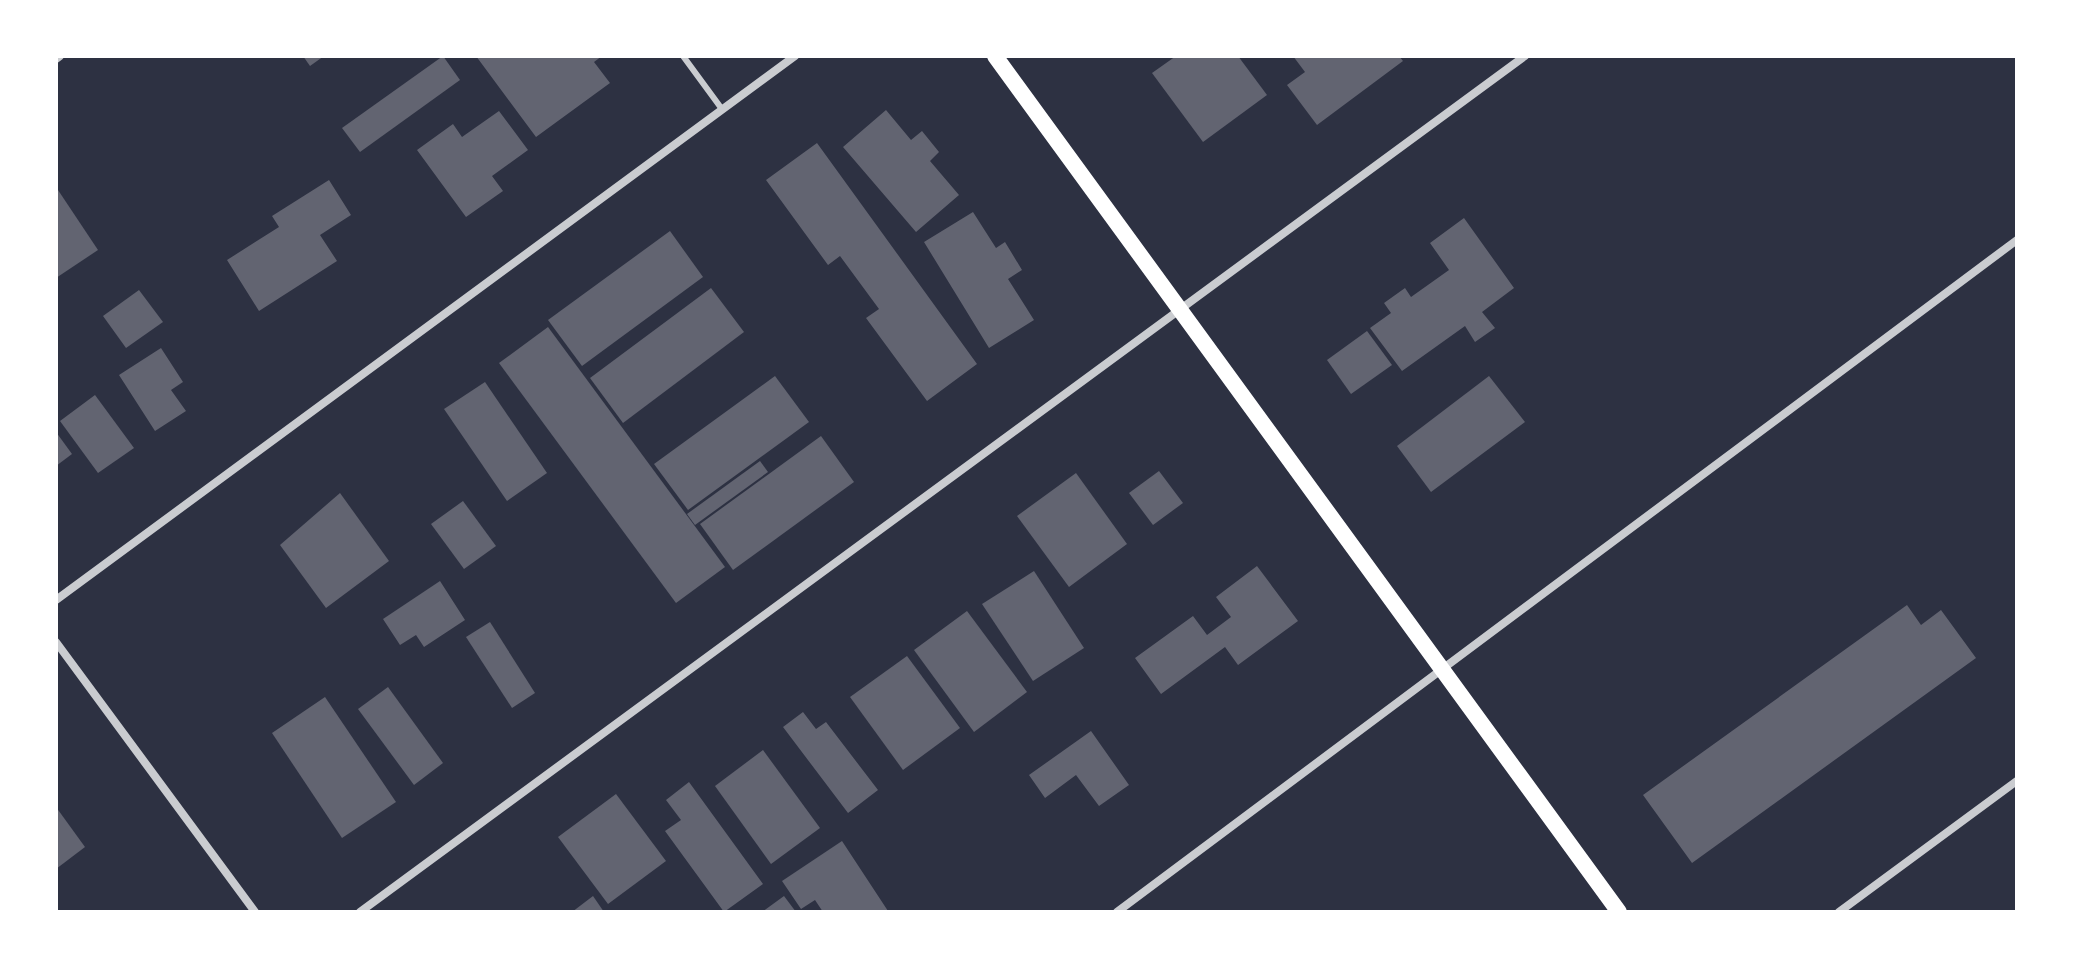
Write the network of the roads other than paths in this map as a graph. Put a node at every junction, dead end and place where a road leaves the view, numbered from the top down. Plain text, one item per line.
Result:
1 (683, 56) edge
2 (795, 56) edge
3 (995, 56) edge
4 (1525, 56) edge
5 (722, 109) junction
6 (2017, 240) edge
7 (1180, 308) junction
8 (56, 600) edge
9 (56, 642) edge
10 (1443, 671) junction
11 (2017, 781) edge
12 (255, 912) edge
13 (360, 912) edge
14 (1117, 912) edge
15 (1619, 912) edge
16 (1839, 912) edge

1 - 5 lane
2 - 5 street
3 - 7 main road
4 - 7 street
5 - 8 street
6 - 10 street
7 - 10 main road
7 - 13 street
9 - 12 street
10 - 14 street
10 - 15 main road
11 - 16 street

